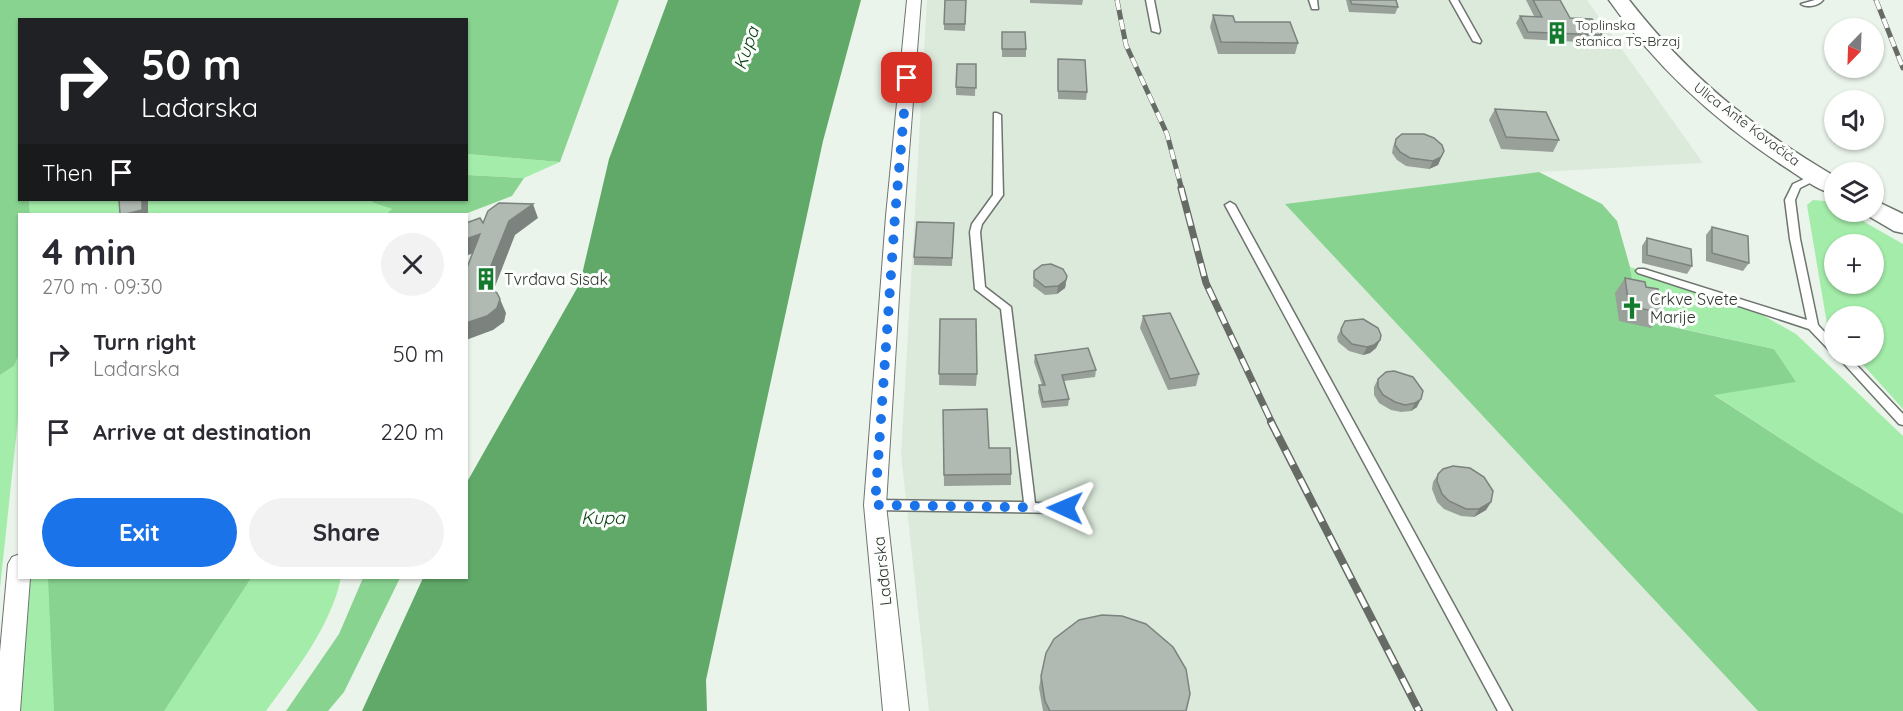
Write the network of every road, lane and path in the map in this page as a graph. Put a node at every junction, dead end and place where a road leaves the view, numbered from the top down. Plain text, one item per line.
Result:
1 (914, 0) edge
2 (1150, 0) edge
3 (1454, 0) edge
4 (1619, 0) edge
5 (1819, 0) edge
6 (1805, 4) dead end
7 (1156, 31) dead end
8 (1477, 41) dead end
9 (997, 115) dead end
10 (1824, 180) edge
11 (1824, 181) edge
12 (1230, 205) dead end
13 (1884, 214) edge
14 (1903, 225) edge
15 (1641, 271) dead end
16 (1813, 326) junction
17 (1824, 338) edge
18 (1851, 366) edge
19 (1903, 421) edge
20 (875, 505) junction
21 (1030, 507) junction
22 (1065, 508) dead end
23 (19, 579) edge
24 (7, 711) edge
25 (896, 711) edge
26 (1505, 711) edge

1 - 20 street, Lađarska
2 - 7 lane
3 - 8 lane
4 - 10 main road, Ulica Ante Kovačića
5 - 6 lane
9 - 21 lane
11 - 16 lane
12 - 26 lane
13 - 14 main road
15 - 16 lane
16 - 17 lane
18 - 19 lane
20 - 21 lane
20 - 25 street, Lađarska
21 - 22 lane
23 - 24 street

